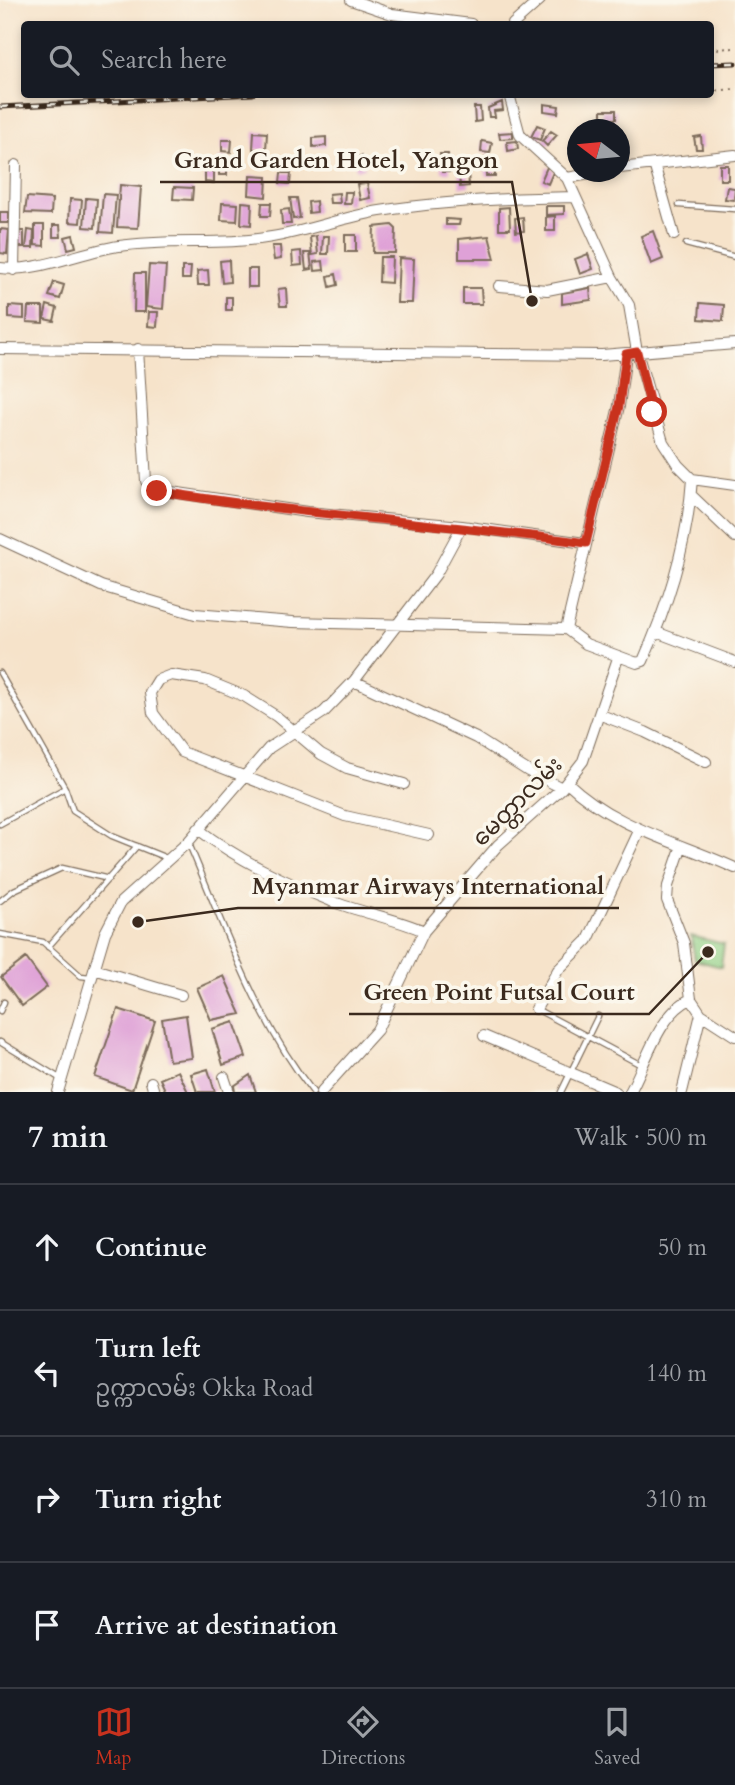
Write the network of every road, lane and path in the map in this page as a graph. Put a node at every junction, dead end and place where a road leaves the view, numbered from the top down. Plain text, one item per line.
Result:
1 (351, 0) edge
2 (540, 0) edge
3 (447, 21) edge
4 (516, 21) edge
5 (735, 48) edge
6 (714, 49) edge
7 (735, 89) edge
8 (714, 91) edge
9 (510, 98) edge
10 (735, 155) edge
11 (654, 164) junction
12 (16, 165) dead end
13 (630, 168) edge
14 (567, 178) edge
15 (569, 182) edge
16 (575, 197) junction
17 (679, 205) dead end
18 (735, 209) edge
19 (674, 235) dead end
20 (686, 244) dead end
21 (735, 257) edge
22 (0, 268) edge
23 (14, 270) junction
24 (611, 277) junction
25 (499, 286) dead end
26 (735, 344) edge
27 (0, 349) edge
28 (138, 349) junction
29 (631, 353) junction
30 (692, 479) junction
31 (735, 485) edge
32 (691, 495) junction
33 (462, 526) junction
34 (735, 537) edge
35 (0, 539) edge
36 (586, 543) junction
37 (396, 626) junction
38 (566, 629) junction
39 (656, 632) junction
40 (618, 658) junction
41 (735, 662) edge
42 (0, 673) edge
43 (354, 681) junction
44 (601, 715) junction
45 (293, 731) junction
46 (706, 762) dead end
47 (244, 775) junction
48 (404, 785) dead end
49 (564, 785) junction
50 (65, 788) junction
51 (1, 821) edge
52 (198, 829) junction
53 (639, 831) junction
54 (429, 835) dead end
55 (188, 842) junction
56 (137, 846) junction
57 (681, 848) junction
58 (170, 859) junction
59 (735, 868) edge
60 (109, 878) junction
61 (0, 901) edge
62 (424, 931) junction
63 (0, 934) edge
64 (48, 947) junction
65 (93, 973) junction
66 (181, 995) dead end
67 (691, 999) junction
68 (4, 1002) dead end
69 (536, 1009) joint
70 (0, 1011) edge
71 (702, 1014) junction
72 (598, 1016) dead end
73 (484, 1036) dead end
74 (588, 1036) junction
75 (735, 1036) edge
76 (0, 1042) edge
77 (644, 1066) junction
78 (569, 1072) junction
79 (223, 1077) dead end
80 (61, 1080) junction
81 (58, 1092) edge
82 (229, 1092) edge
83 (313, 1092) edge
84 (321, 1092) edge
85 (561, 1092) edge
86 (616, 1092) edge
87 (630, 1092) edge
88 (682, 1092) edge

1 - 3 street
2 - 4 street
5 - 6 path
7 - 8 path
9 - 14 street
10 - 11 street
11 - 13 street
11 - 19 street
12 - 23 street
15 - 16 street
16 - 23 street
16 - 24 street
17 - 18 lane
20 - 21 lane
22 - 23 street
24 - 25 street
24 - 29 street
26 - 29 street
27 - 28 street
28 - 29 street
28 - 33 street
29 - 30 street
29 - 36 street
30 - 31 street
30 - 32 street
32 - 34 street
32 - 39 street
33 - 36 street
33 - 37 street
35 - 37 street
36 - 38 street
37 - 38 street
37 - 43 street
38 - 40 street
39 - 40 street
39 - 41 street
40 - 44 street, မေတ္တာလမ်း
42 - 50 lane
43 - 45 street
43 - 49 street
44 - 46 street
44 - 49 street, မေတ္တာလမ်း
45 - 47 street
45 - 47 street
45 - 48 street
47 - 52 street
47 - 54 street
49 - 53 street
49 - 62 street, မေတ္တာလမ်း
50 - 51 lane
50 - 56 lane
52 - 55 street
52 - 62 street
53 - 57 street
53 - 69 street
55 - 58 street
55 - 83 lane
56 - 58 lane
56 - 60 lane
57 - 59 street
57 - 67 street
58 - 65 street
60 - 61 lane
60 - 64 lane
62 - 84 street, မေတ္တာလမ်း
63 - 64 lane
64 - 65 lane
65 - 66 street
65 - 80 street
67 - 71 street
67 - 77 street
68 - 70 lane
69 - 74 lane
71 - 75 street
71 - 88 street
72 - 74 lane
73 - 78 street
74 - 77 lane
74 - 78 lane
76 - 80 lane
77 - 87 street
78 - 85 lane
78 - 86 street
79 - 82 street
80 - 81 street

